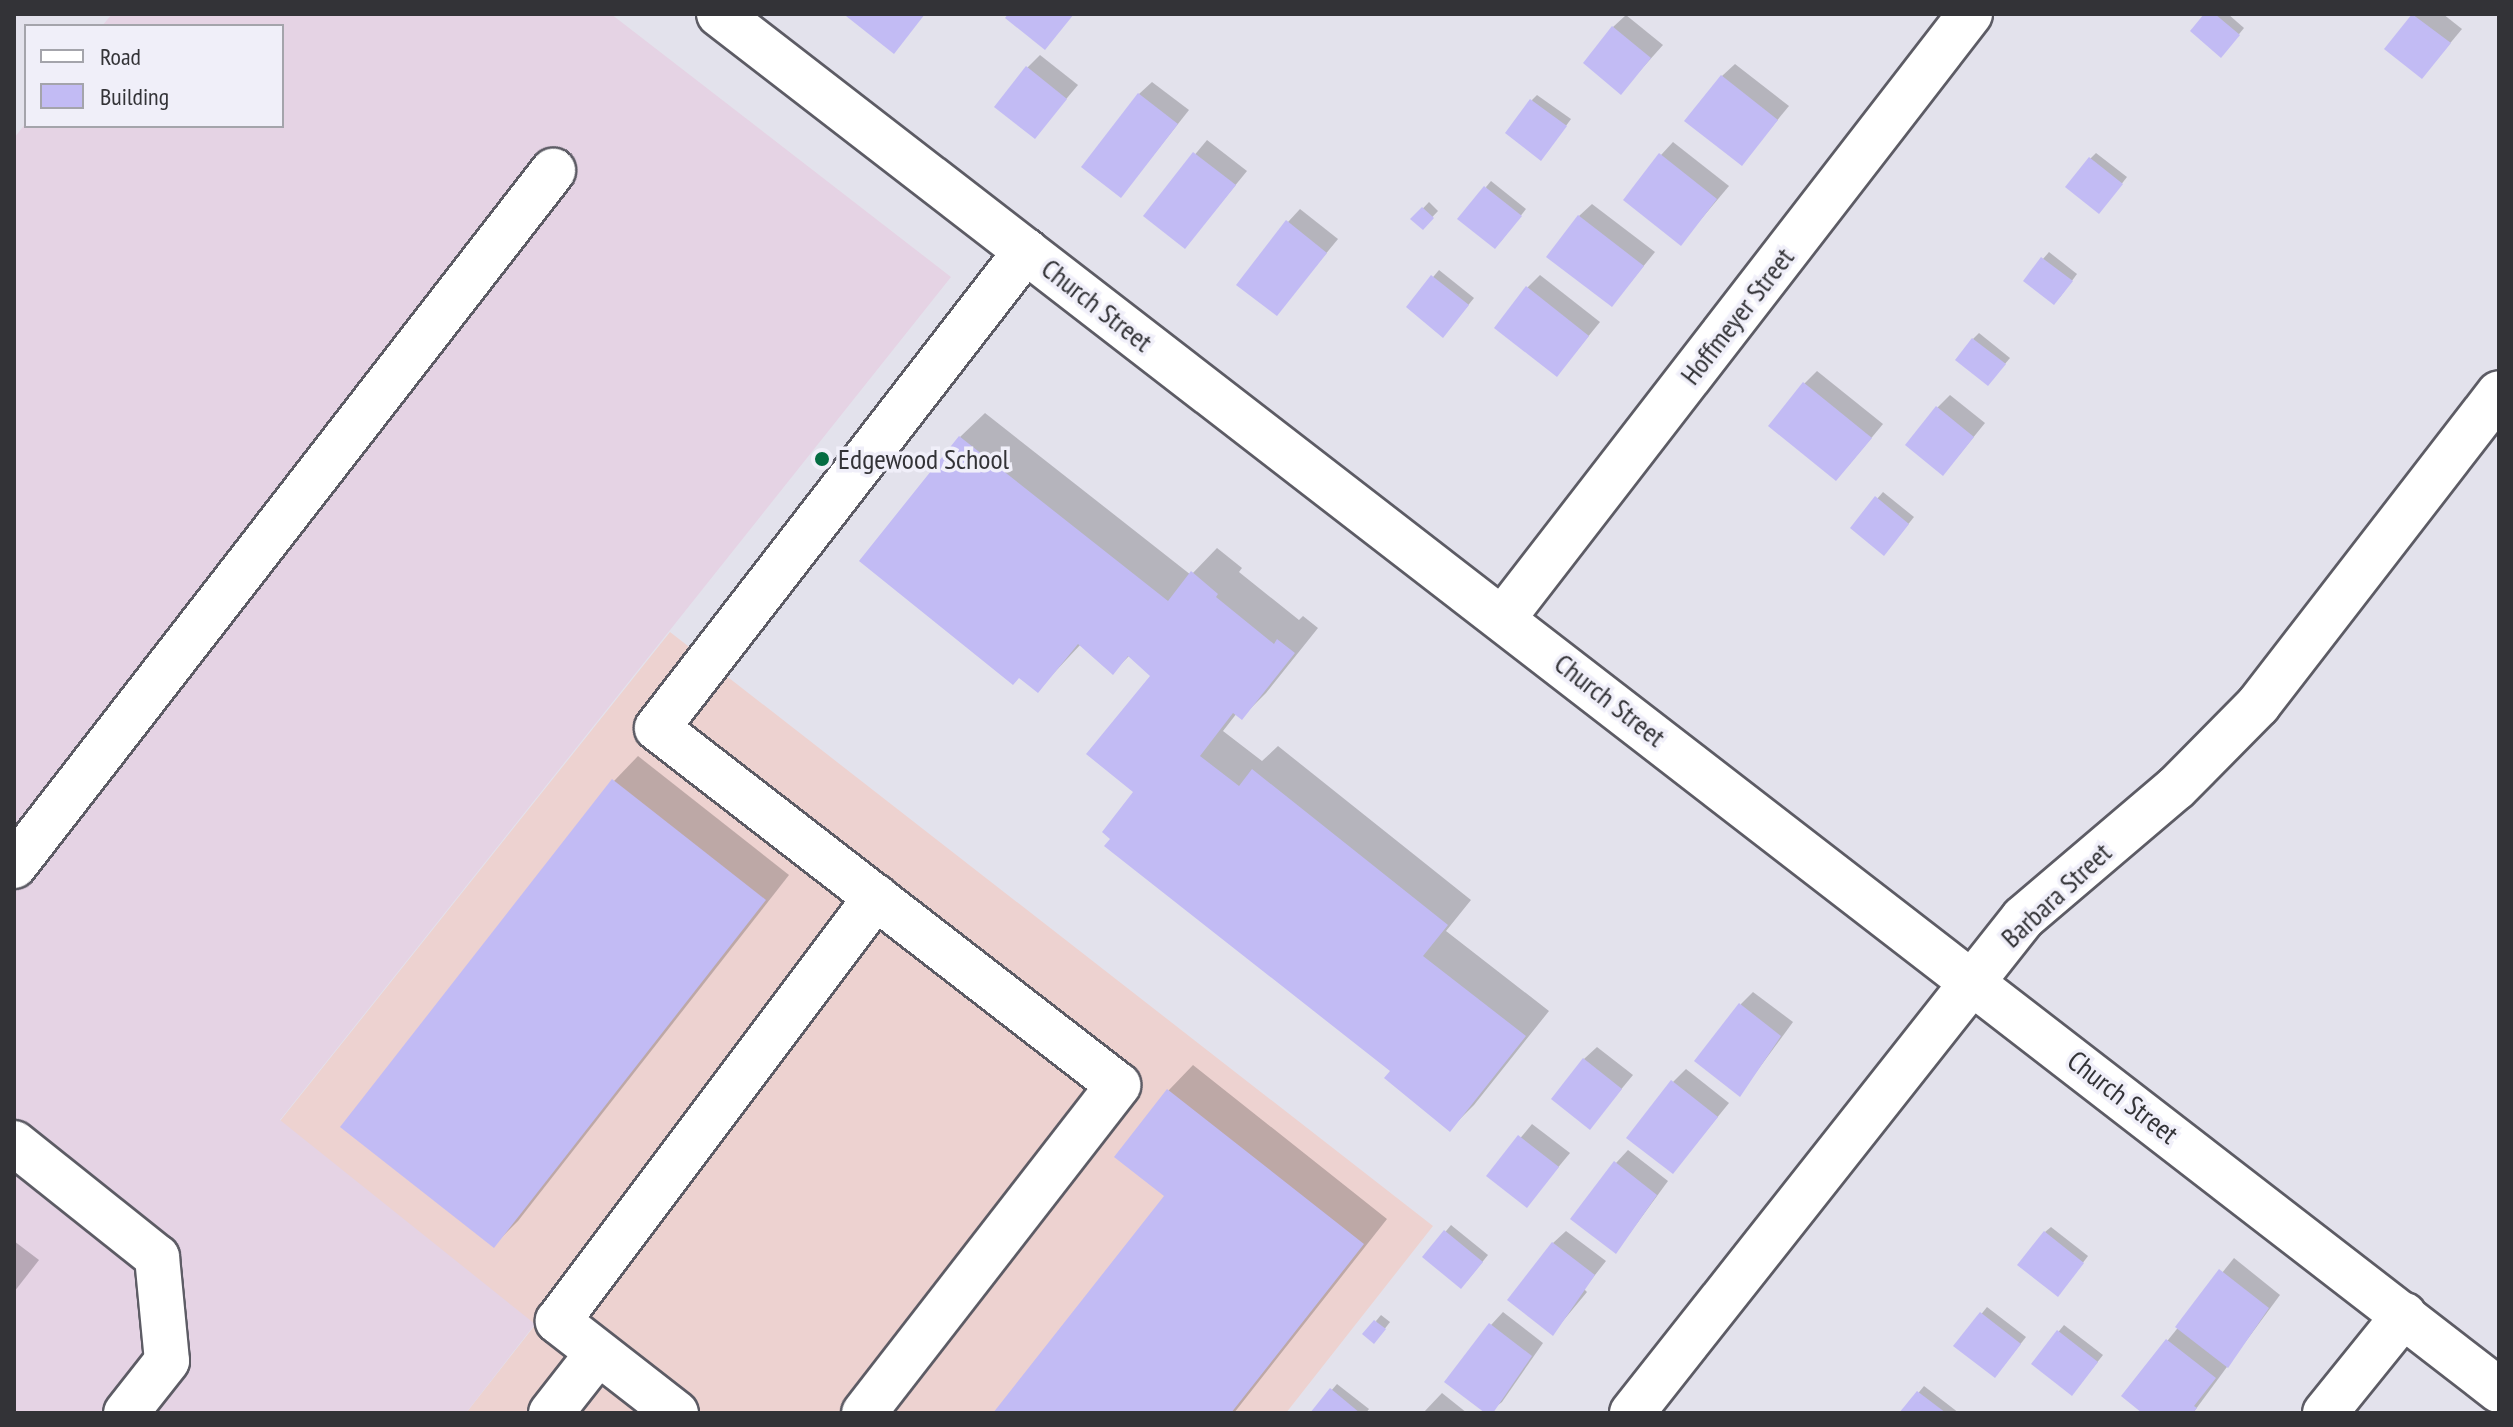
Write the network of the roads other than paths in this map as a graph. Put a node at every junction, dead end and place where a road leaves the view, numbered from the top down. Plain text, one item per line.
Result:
1 (719, 14) edge
2 (1970, 14) edge
3 (553, 171) dead end
4 (1026, 251) junction
5 (2499, 393) edge
6 (1504, 617) junction
7 (14, 866) edge
8 (876, 897) junction
9 (1973, 980) junction
10 (14, 1143) edge
11 (2404, 1315) junction
12 (598, 1353) junction
13 (2492, 1370) edge
14 (126, 1413) edge
15 (551, 1413) edge
16 (676, 1413) edge
17 (864, 1413) edge
18 (1632, 1413) edge
19 (2325, 1413) edge

1 - 4 street, Church Street
2 - 6 street, Hoffmeyer Street
3 - 7 street
4 - 6 street, Church Street
4 - 8 street
5 - 9 street, Barbara Street
6 - 9 street, Church Street
8 - 12 street
8 - 17 street
9 - 11 street, Church Street
9 - 18 street, Barbara Street
10 - 14 street
11 - 13 street, Church Street
11 - 19 street
12 - 15 street
12 - 16 street

